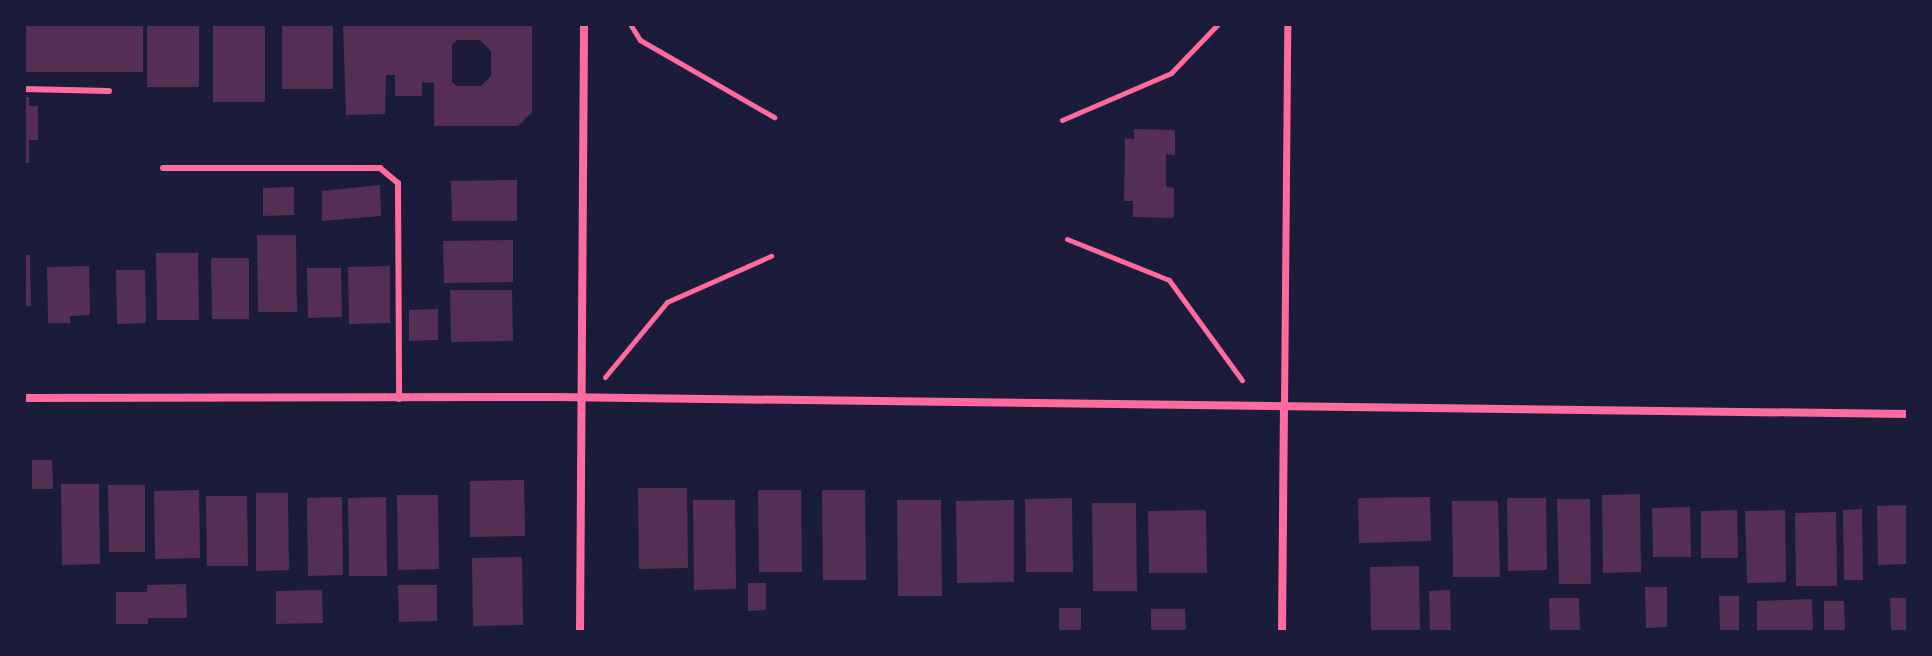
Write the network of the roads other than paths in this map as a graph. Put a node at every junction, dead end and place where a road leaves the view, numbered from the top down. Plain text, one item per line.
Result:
1 (584, 24) edge
2 (1287, 24) edge
3 (24, 89) edge
4 (109, 91) dead end
5 (163, 168) dead end
6 (24, 398) edge
7 (581, 398) junction
8 (399, 399) junction
9 (1284, 405) junction
10 (1908, 414) edge
11 (580, 632) edge
12 (1282, 632) edge

1 - 7 street
2 - 9 street
3 - 4 lane
5 - 8 lane
6 - 8 street
7 - 8 street
7 - 9 street
7 - 11 street
9 - 10 street
9 - 12 street

